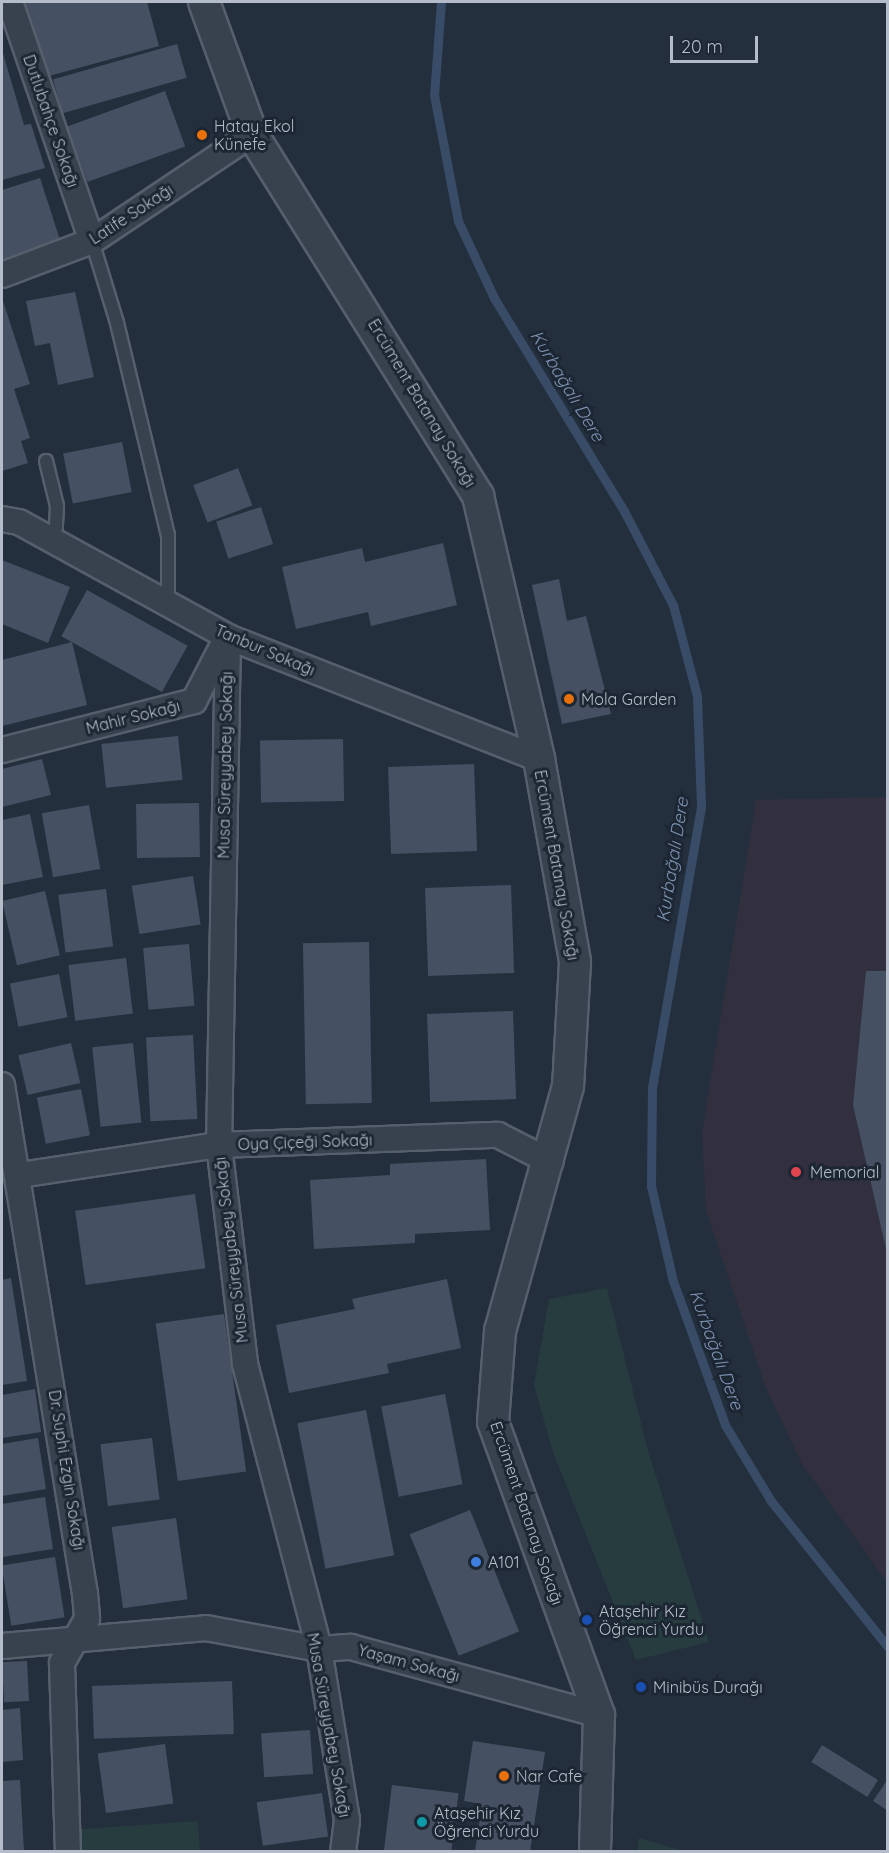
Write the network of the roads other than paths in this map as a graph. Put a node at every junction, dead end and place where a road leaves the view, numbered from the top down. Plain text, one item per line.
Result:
1 (10, 2) edge
2 (204, 2) edge
3 (252, 134) junction
4 (92, 242) junction
5 (2, 275) edge
6 (46, 460) dead end
7 (2, 519) edge
8 (49, 538) junction
9 (168, 604) junction
10 (228, 637) junction
11 (2, 750) edge
12 (539, 759) junction
13 (2, 1085) edge
14 (219, 1145) junction
15 (551, 1162) junction
16 (20, 1175) junction
17 (73, 1642) junction
18 (2, 1646) edge
19 (319, 1648) junction
20 (599, 1715) junction
21 (68, 1851) edge
22 (344, 1851) edge
23 (595, 1851) edge

1 - 4 street, Dutlubahçe Sokağı
2 - 3 street, Ercüment Batanay Sokağı
3 - 4 street, Latife Sokağı
3 - 12 street, Ercüment Batanay Sokağı
4 - 5 street, Latife Sokağı
4 - 9 lane
6 - 8 lane
7 - 8 street, Tanbur Sokağı
8 - 9 street, Tanbur Sokağı
9 - 10 street, Tanbur Sokağı
10 - 11 street, Mahir Sokağı
10 - 12 street, Tanbur Sokağı
10 - 14 street, Musa Süreyyabey Sokağı
12 - 15 street, Ercüment Batanay Sokağı
13 - 16 street, Dr. Suphi Ezgin Sokağı
14 - 15 street, Oya Çiçeği Sokağı
14 - 16 street, Oya Çiçeği Sokağı
14 - 19 street, Musa Süreyyabey Sokağı
15 - 20 street, Ercüment Batanay Sokağı
16 - 17 street, Dr. Suphi Ezgin Sokağı
17 - 18 street, Yaşam Sokağı
17 - 19 street, Yaşam Sokağı
17 - 21 street, Dr. Suphi Ezgin Sokağı
19 - 20 street, Yaşam Sokağı
19 - 22 street, Musa Süreyyabey Sokağı
20 - 23 street, Ercüment Batanay Sokağı

